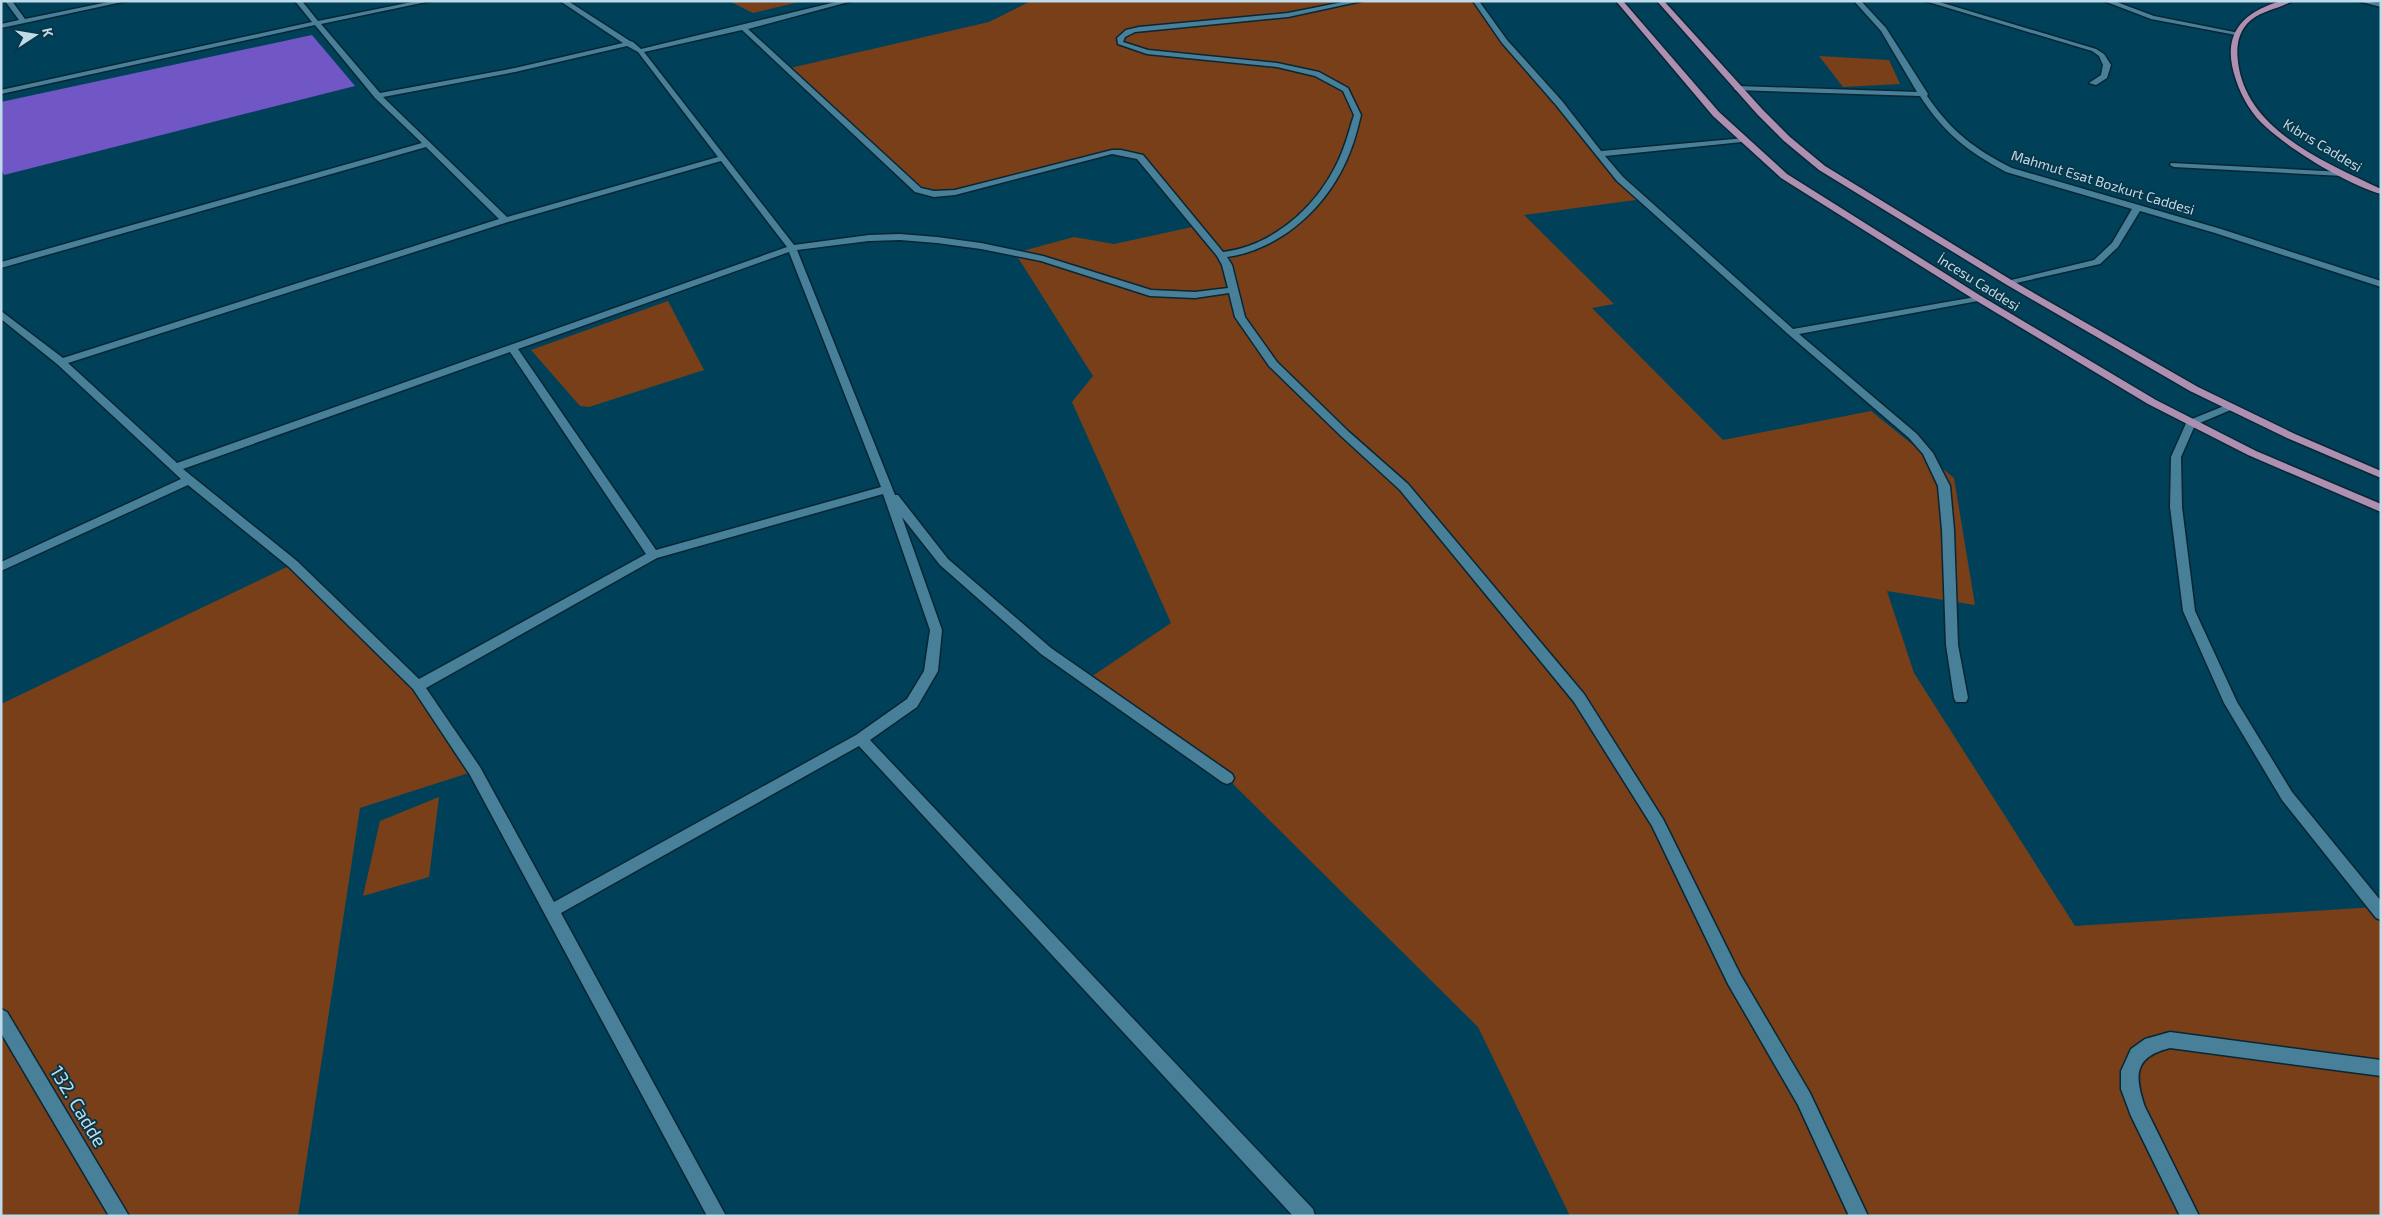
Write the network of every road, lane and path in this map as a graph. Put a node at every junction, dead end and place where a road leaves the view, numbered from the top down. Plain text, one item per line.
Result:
1 (8, 1) edge
2 (124, 1) edge
3 (298, 1) edge
4 (428, 1) edge
5 (563, 1) edge
6 (849, 1) edge
7 (1359, 1) edge
8 (1476, 1) edge
9 (1619, 1) edge
10 (1660, 1) edge
11 (1857, 1) edge
12 (1928, 1) edge
13 (2107, 1) edge
14 (2288, 1) edge
15 (2361, 1) edge
16 (2381, 5) edge
17 (24, 22) junction
18 (316, 22) junction
19 (1, 26) edge
20 (742, 28) junction
21 (2236, 33) junction
22 (631, 44) junction
23 (640, 51) junction
24 (2093, 84) dead end
25 (1738, 88) junction
26 (1, 92) edge
27 (1924, 94) junction
28 (378, 96) junction
29 (1742, 140) junction
30 (427, 144) junction
31 (1598, 154) junction
32 (723, 158) junction
33 (2174, 165) dead end
34 (2343, 174) junction
35 (2381, 192) edge
36 (2137, 208) junction
37 (505, 220) junction
38 (792, 248) junction
39 (1221, 254) junction
40 (1, 265) edge
41 (2010, 282) junction
42 (2381, 284) edge
43 (1234, 290) junction
44 (1978, 298) junction
45 (1, 314) edge
46 (1791, 332) junction
47 (511, 347) junction
48 (61, 362) junction
49 (2228, 407) junction
50 (2191, 424) junction
51 (175, 468) junction
52 (2381, 475) edge
53 (189, 480) junction
54 (887, 489) junction
55 (2381, 508) edge
56 (653, 555) junction
57 (1, 568) edge
58 (418, 686) junction
59 (1961, 698) dead end
60 (862, 739) junction
61 (1227, 778) dead end
62 (552, 911) junction
63 (2381, 913) edge
64 (1, 1017) edge
65 (2381, 1068) edge
66 (120, 1216) edge
67 (717, 1216) edge
68 (1306, 1216) edge
69 (1859, 1216) edge
70 (2190, 1216) edge

1 - 17 street
2 - 17 street
3 - 18 street
4 - 18 street
5 - 22 street
6 - 20 street
7 - 39 street
8 - 31 street
9 - 29 main road, İncesu Caddesi
10 - 25 main road, İncesu Caddesi
11 - 27 street, Mahmut Esat Bozkurt Caddesi
12 - 24 street
13 - 21 street
14 - 21 main road
15 - 16 street
17 - 19 street
18 - 26 street
18 - 28 street
20 - 23 street
20 - 39 street
21 - 34 main road, Kıbrıs Caddesi
22 - 23 street
22 - 28 street
23 - 32 street
25 - 27 street
25 - 41 main road, İncesu Caddesi
27 - 36 street, Mahmut Esat Bozkurt Caddesi
28 - 30 street
29 - 31 street
29 - 44 main road, İncesu Caddesi
30 - 37 street
30 - 40 street
31 - 46 street
32 - 37 street
32 - 38 street
33 - 34 street
34 - 35 main road, Kıbrıs Caddesi
36 - 41 street
36 - 42 street, Mahmut Esat Bozkurt Caddesi
37 - 48 street
38 - 43 street
38 - 47 street
38 - 54 street
39 - 43 street
41 - 49 main road, İncesu Caddesi
43 - 69 street
44 - 46 street
44 - 50 main road, İncesu Caddesi
45 - 48 street
46 - 59 street
47 - 51 street
47 - 56 street
48 - 51 street
49 - 50 street
49 - 52 main road, İncesu Caddesi
50 - 55 main road, İncesu Caddesi
50 - 63 street
51 - 53 street
53 - 57 street
53 - 58 street
54 - 56 street
54 - 60 street
54 - 61 street
56 - 58 street
58 - 62 street
60 - 62 street
60 - 68 street
62 - 67 street
64 - 66 street, 132. Cadde
65 - 70 street

